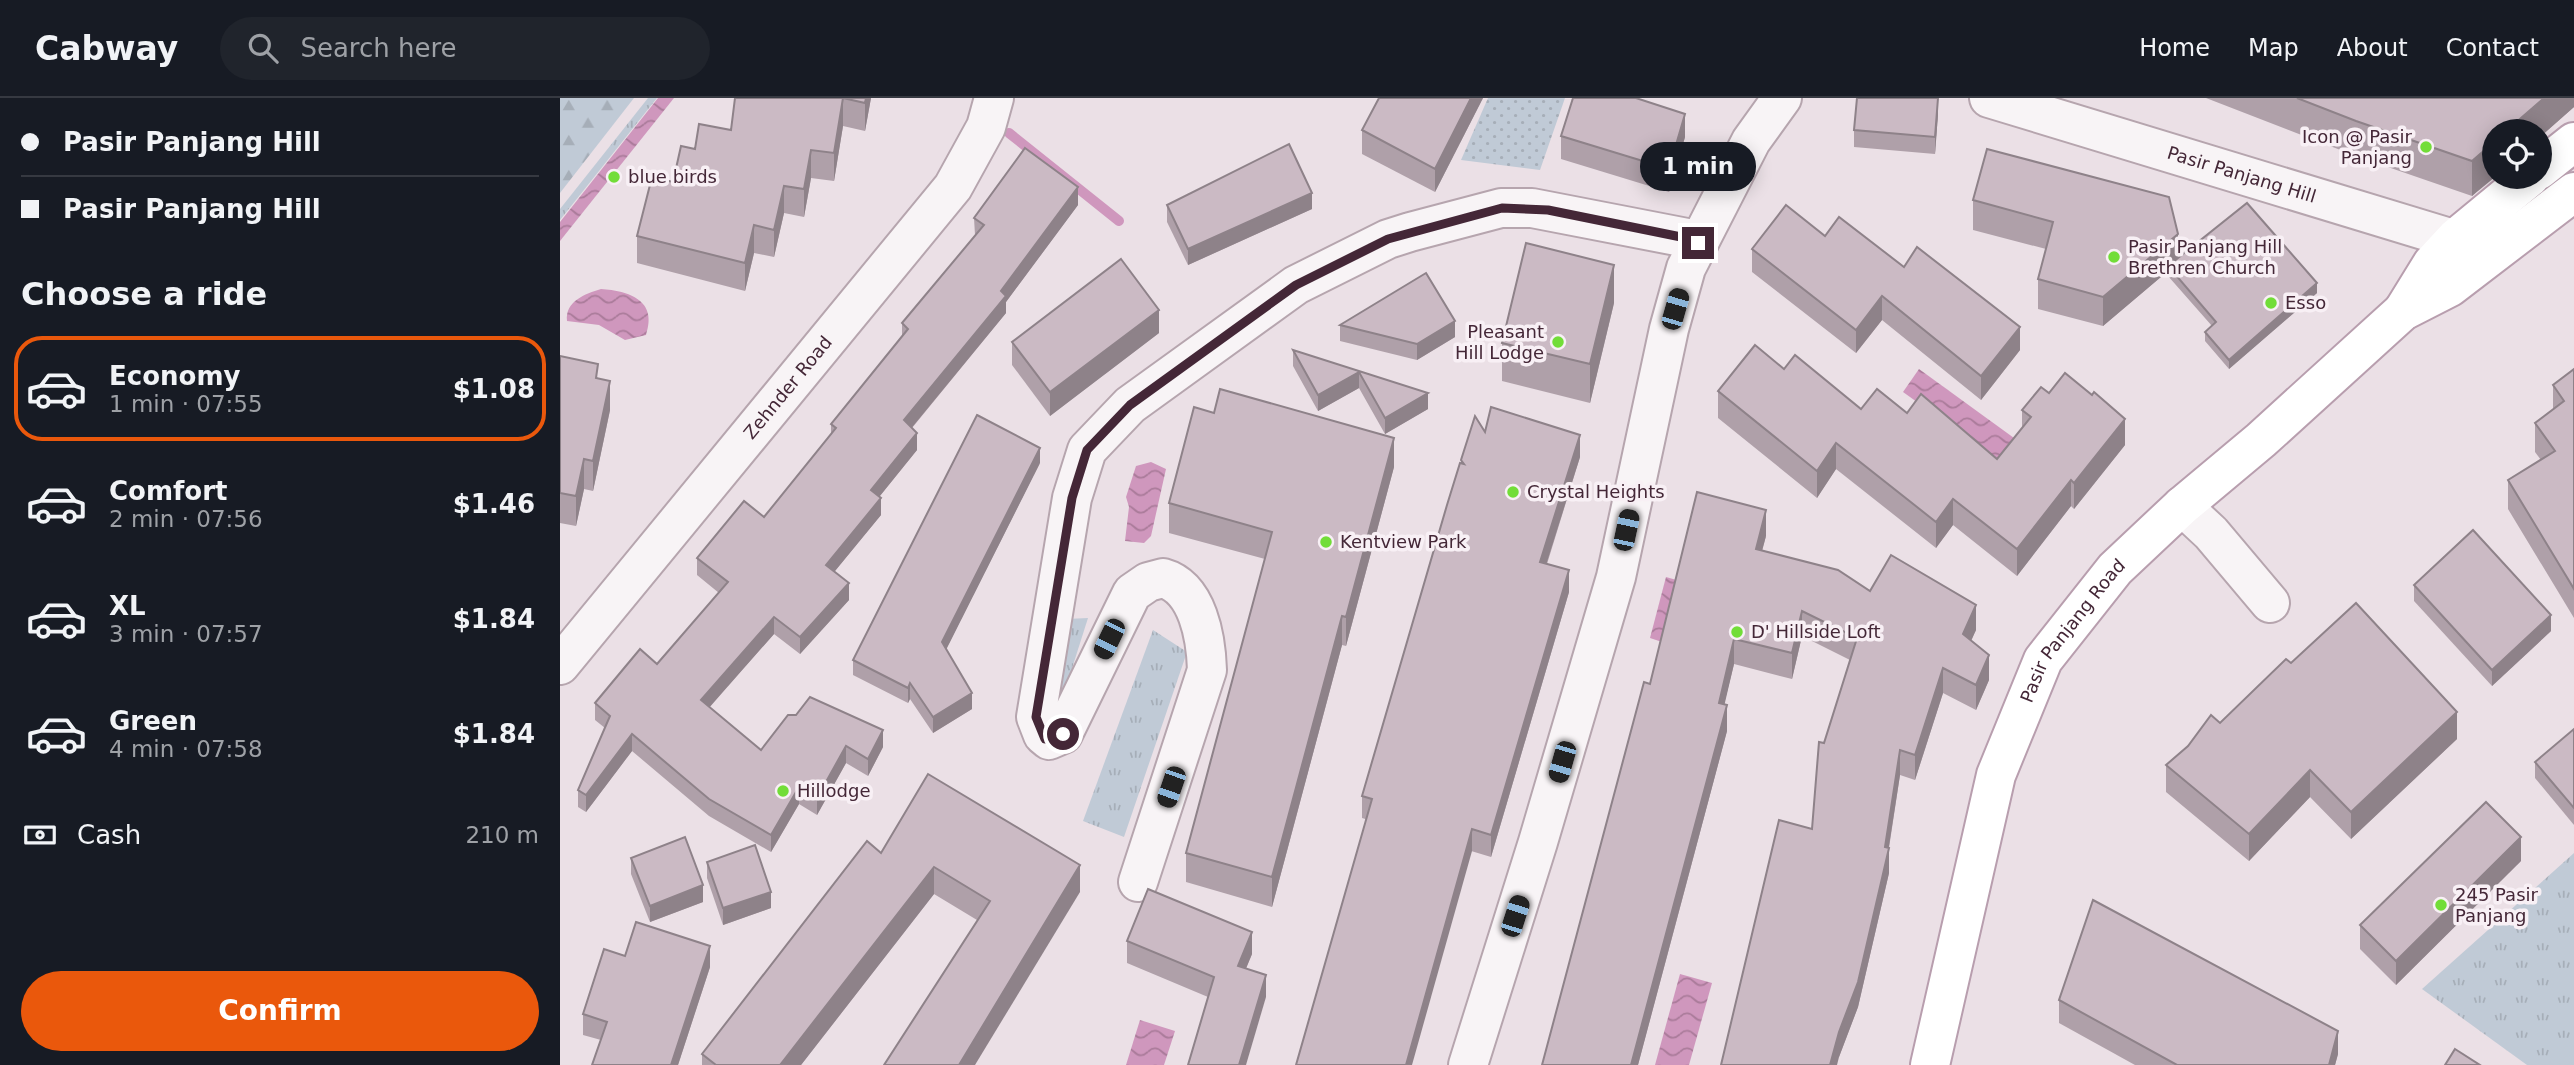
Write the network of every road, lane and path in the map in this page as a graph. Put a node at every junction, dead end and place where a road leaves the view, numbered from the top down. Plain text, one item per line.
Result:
1 (994, 98) edge
2 (1782, 98) edge
3 (1989, 98) edge
4 (2574, 142) edge
5 (2552, 160) edge
6 (2515, 189) edge
7 (2574, 192) edge
8 (2456, 238) junction
9 (1698, 243) junction
10 (2495, 253) junction
11 (2403, 312) junction
12 (2182, 506) junction
13 (2270, 603) dead end
14 (560, 665) edge
15 (1138, 882) dead end
16 (1468, 1065) edge
17 (1930, 1065) edge

1 - 14 street, Zehnder Road
2 - 9 street
3 - 8 street, Pasir Panjang Hill
4 - 5 main road
6 - 8 main road, Pasir Panjang Road
7 - 10 main road, Pasir Panjang Road
8 - 10 street, Pasir Panjang Hill
8 - 11 main road, Pasir Panjang Road
9 - 15 street
9 - 16 street
10 - 11 main road, Pasir Panjang Road
11 - 12 main road, Pasir Panjang Road
12 - 13 street
12 - 17 main road, Pasir Panjang Road

